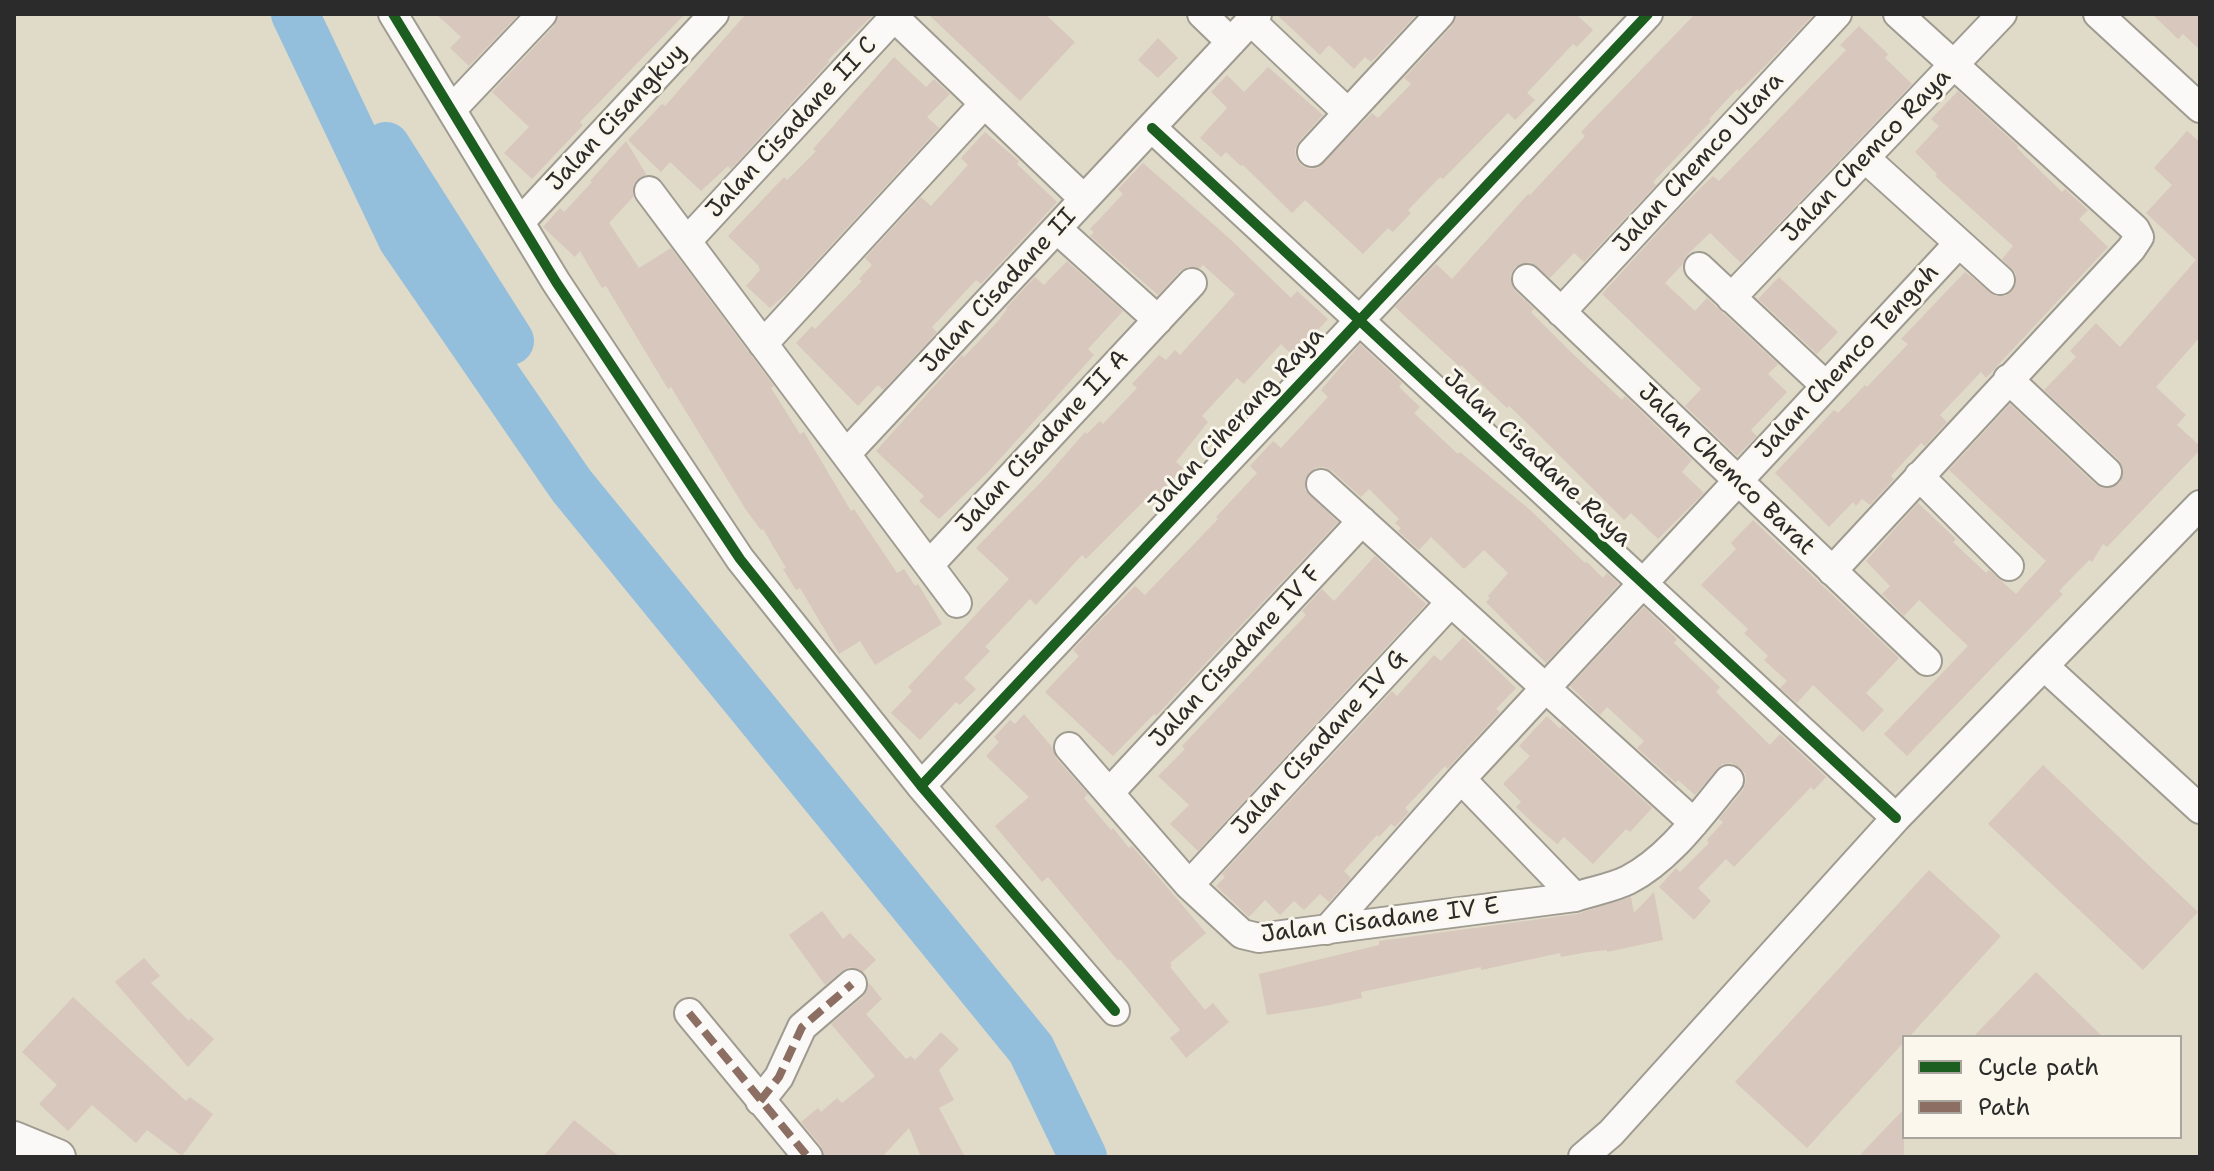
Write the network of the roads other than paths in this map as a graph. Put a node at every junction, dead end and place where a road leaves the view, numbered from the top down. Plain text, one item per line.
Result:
1 (393, 14) edge
2 (542, 14) edge
3 (714, 14) edge
4 (1202, 14) edge
5 (1440, 14) edge
6 (1648, 14) edge
7 (1837, 14) edge
8 (1898, 14) edge
9 (2002, 14) edge
10 (2098, 14) edge
11 (896, 16) edge
12 (1254, 17) edge
13 (1231, 42) junction
14 (1953, 65) junction
15 (984, 104) junction
16 (2200, 108) edge
17 (452, 109) junction
18 (1348, 113) junction
19 (1152, 128) junction
20 (1312, 152) dead end
21 (1865, 158) junction
22 (649, 191) dead end
23 (1084, 199) junction
24 (520, 222) junction
25 (1057, 229) junction
26 (687, 241) junction
27 (1959, 243) junction
28 (1699, 267) dead end
29 (1527, 279) dead end
30 (2000, 280) dead end
31 (1192, 283) dead end
32 (1731, 298) junction
33 (1561, 312) junction
34 (1158, 320) junction
35 (1359, 321) junction
36 (763, 344) junction
37 (2008, 379) junction
38 (1826, 386) junction
39 (846, 454) junction
40 (2107, 472) dead end
41 (1919, 476) junction
42 (1737, 482) junction
43 (1321, 484) dead end
44 (2200, 505) edge
45 (1362, 521) junction
46 (929, 565) junction
47 (2009, 566) dead end
48 (1832, 571) junction
49 (1642, 584) junction
50 (1451, 602) junction
51 (957, 603) dead end
52 (1927, 661) dead end
53 (2045, 667) junction
54 (1546, 688) junction
55 (1069, 747) dead end
56 (1461, 779) junction
57 (1729, 780) dead end
58 (921, 786) junction
59 (1109, 793) junction
60 (2200, 809) edge
61 (1896, 818) junction
62 (1694, 823) junction
63 (1189, 885) junction
64 (1575, 897) junction
65 (1327, 930) junction
66 (852, 984) dead end
67 (1115, 1011) dead end
68 (689, 1013) dead end
69 (760, 1101) junction
70 (14, 1139) edge
71 (58, 1157) edge
72 (808, 1157) edge
73 (1583, 1157) edge

1 - 17 street
2 - 17 street
3 - 24 street, Jalan Cisangkuy
4 - 13 street
5 - 18 street
6 - 35 street, Jalan Ciherang Raya
7 - 33 street, Jalan Chemco Utara
8 - 14 street
9 - 14 street, Jalan Chemco Raya
10 - 16 street
11 - 15 street
11 - 26 street, Jalan Cisadane II C
12 - 13 street, Jalan Cisadane II
12 - 18 street
13 - 19 street, Jalan Cisadane II
14 - 21 street, Jalan Chemco Raya
14 - 37 street
15 - 23 street
15 - 36 street
17 - 24 street
18 - 20 street
19 - 23 street, Jalan Cisadane II
19 - 35 street, Jalan Cisadane Raya
21 - 27 street, Jalan Chemco Tengah
21 - 32 street, Jalan Chemco Raya
22 - 26 street
23 - 25 street, Jalan Cisadane II
24 - 58 street
25 - 34 street
25 - 39 street, Jalan Cisadane II
26 - 36 street
27 - 30 street, Jalan Chemco Tengah
27 - 38 street, Jalan Chemco Tengah
28 - 32 street
29 - 33 street, Jalan Chemco Barat
31 - 34 street, Jalan Cisadane II A
32 - 38 street
33 - 42 street, Jalan Chemco Barat
34 - 46 street, Jalan Cisadane II A
35 - 49 street, Jalan Cisadane Raya
35 - 58 street, Jalan Ciherang Raya
36 - 39 street
37 - 40 street
37 - 41 street
38 - 42 street, Jalan Chemco Tengah
39 - 46 street
41 - 47 street
41 - 48 street
42 - 48 street, Jalan Chemco Barat
42 - 49 street, Jalan Chemco Tengah
43 - 45 street
44 - 53 street
45 - 50 street
45 - 59 street, Jalan Cisadane IV F
46 - 51 street
48 - 52 street, Jalan Chemco Barat
49 - 54 street, Jalan Chemco Tengah
49 - 61 street, Jalan Cisadane Raya
50 - 54 street
50 - 63 street, Jalan Cisadane IV G
53 - 60 street
53 - 61 street
54 - 56 street, Jalan Chemco Tengah
54 - 62 street
55 - 59 street, Jalan Cisadane IV E
56 - 64 street
56 - 65 street, Jalan Chemco Tengah
57 - 62 street, Jalan Cisadane IV E
58 - 67 street
59 - 63 street, Jalan Cisadane IV E
61 - 73 street
62 - 64 street, Jalan Cisadane IV E
63 - 65 street, Jalan Cisadane IV E
64 - 65 street, Jalan Cisadane IV E
66 - 69 street
68 - 69 street
69 - 72 street
70 - 71 street

